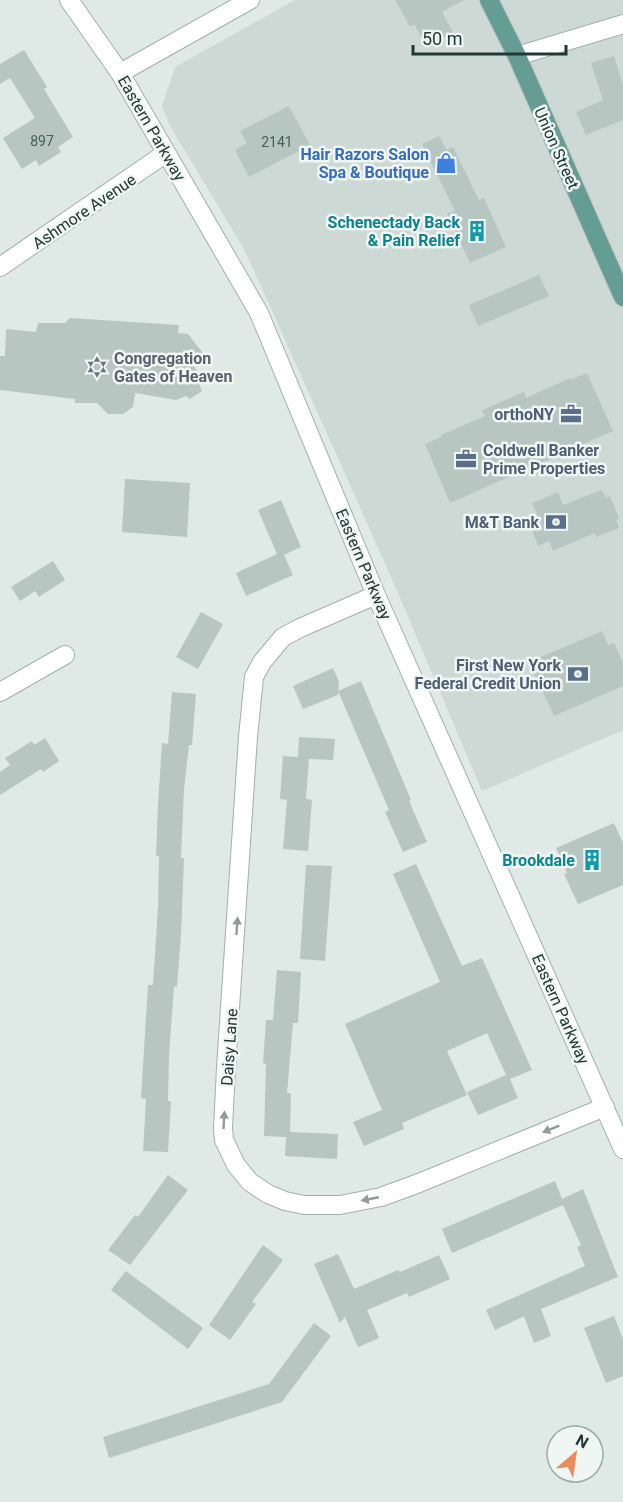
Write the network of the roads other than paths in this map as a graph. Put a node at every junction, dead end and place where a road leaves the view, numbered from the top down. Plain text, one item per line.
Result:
1 (69, 0) edge
2 (250, 0) edge
3 (489, 0) edge
4 (623, 24) edge
5 (516, 56) junction
6 (120, 73) junction
7 (166, 153) junction
8 (0, 267) edge
9 (623, 297) edge
10 (376, 595) junction
11 (65, 655) dead end
12 (0, 692) edge
13 (605, 1107) junction
14 (623, 1149) edge

1 - 6 street, Eastern Parkway
2 - 6 street
3 - 5 main road, Union Street
4 - 5 street
5 - 9 main road, Union Street
6 - 7 street, Eastern Parkway
7 - 8 street, Ashmore Avenue
7 - 10 street, Eastern Parkway
10 - 13 street, Eastern Parkway
13 -> 10 street, Daisy Lane
11 - 12 street
13 - 14 street, Eastern Parkway

